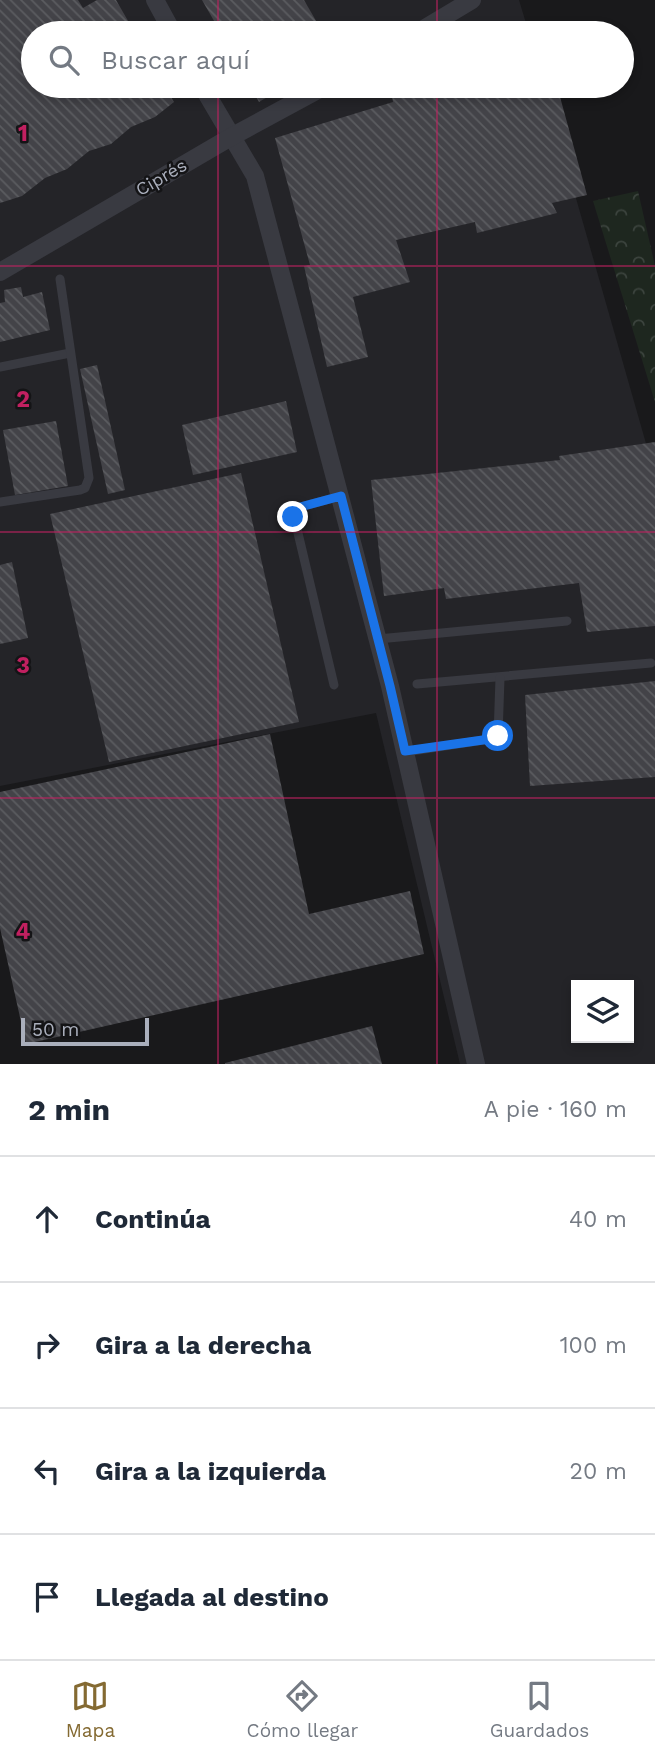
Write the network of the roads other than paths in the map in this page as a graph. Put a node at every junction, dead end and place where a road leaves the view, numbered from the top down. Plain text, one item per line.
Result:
1 (155, 0) edge
2 (472, 0) edge
3 (166, 21) edge
4 (437, 21) edge
5 (209, 98) edge
6 (303, 98) edge
7 (231, 137) junction
8 (0, 272) edge
9 (60, 279) dead end
10 (70, 353) junction
11 (0, 367) edge
12 (341, 496) junction
13 (0, 502) edge
14 (567, 621) dead end
15 (378, 639) junction
16 (651, 663) dead end
17 (499, 678) junction
18 (417, 684) dead end
19 (334, 685) dead end
20 (405, 751) junction
21 (476, 1064) edge

1 - 3 street
2 - 4 street
5 - 7 street
6 - 7 street, Ciprés
7 - 8 street, Ciprés
7 - 12 street
9 - 10 lane
10 - 11 lane
10 - 13 lane
12 - 15 street
12 - 19 lane
14 - 15 lane
15 - 20 street
16 - 17 lane
17 - 18 lane
17 - 20 lane
20 - 21 street

